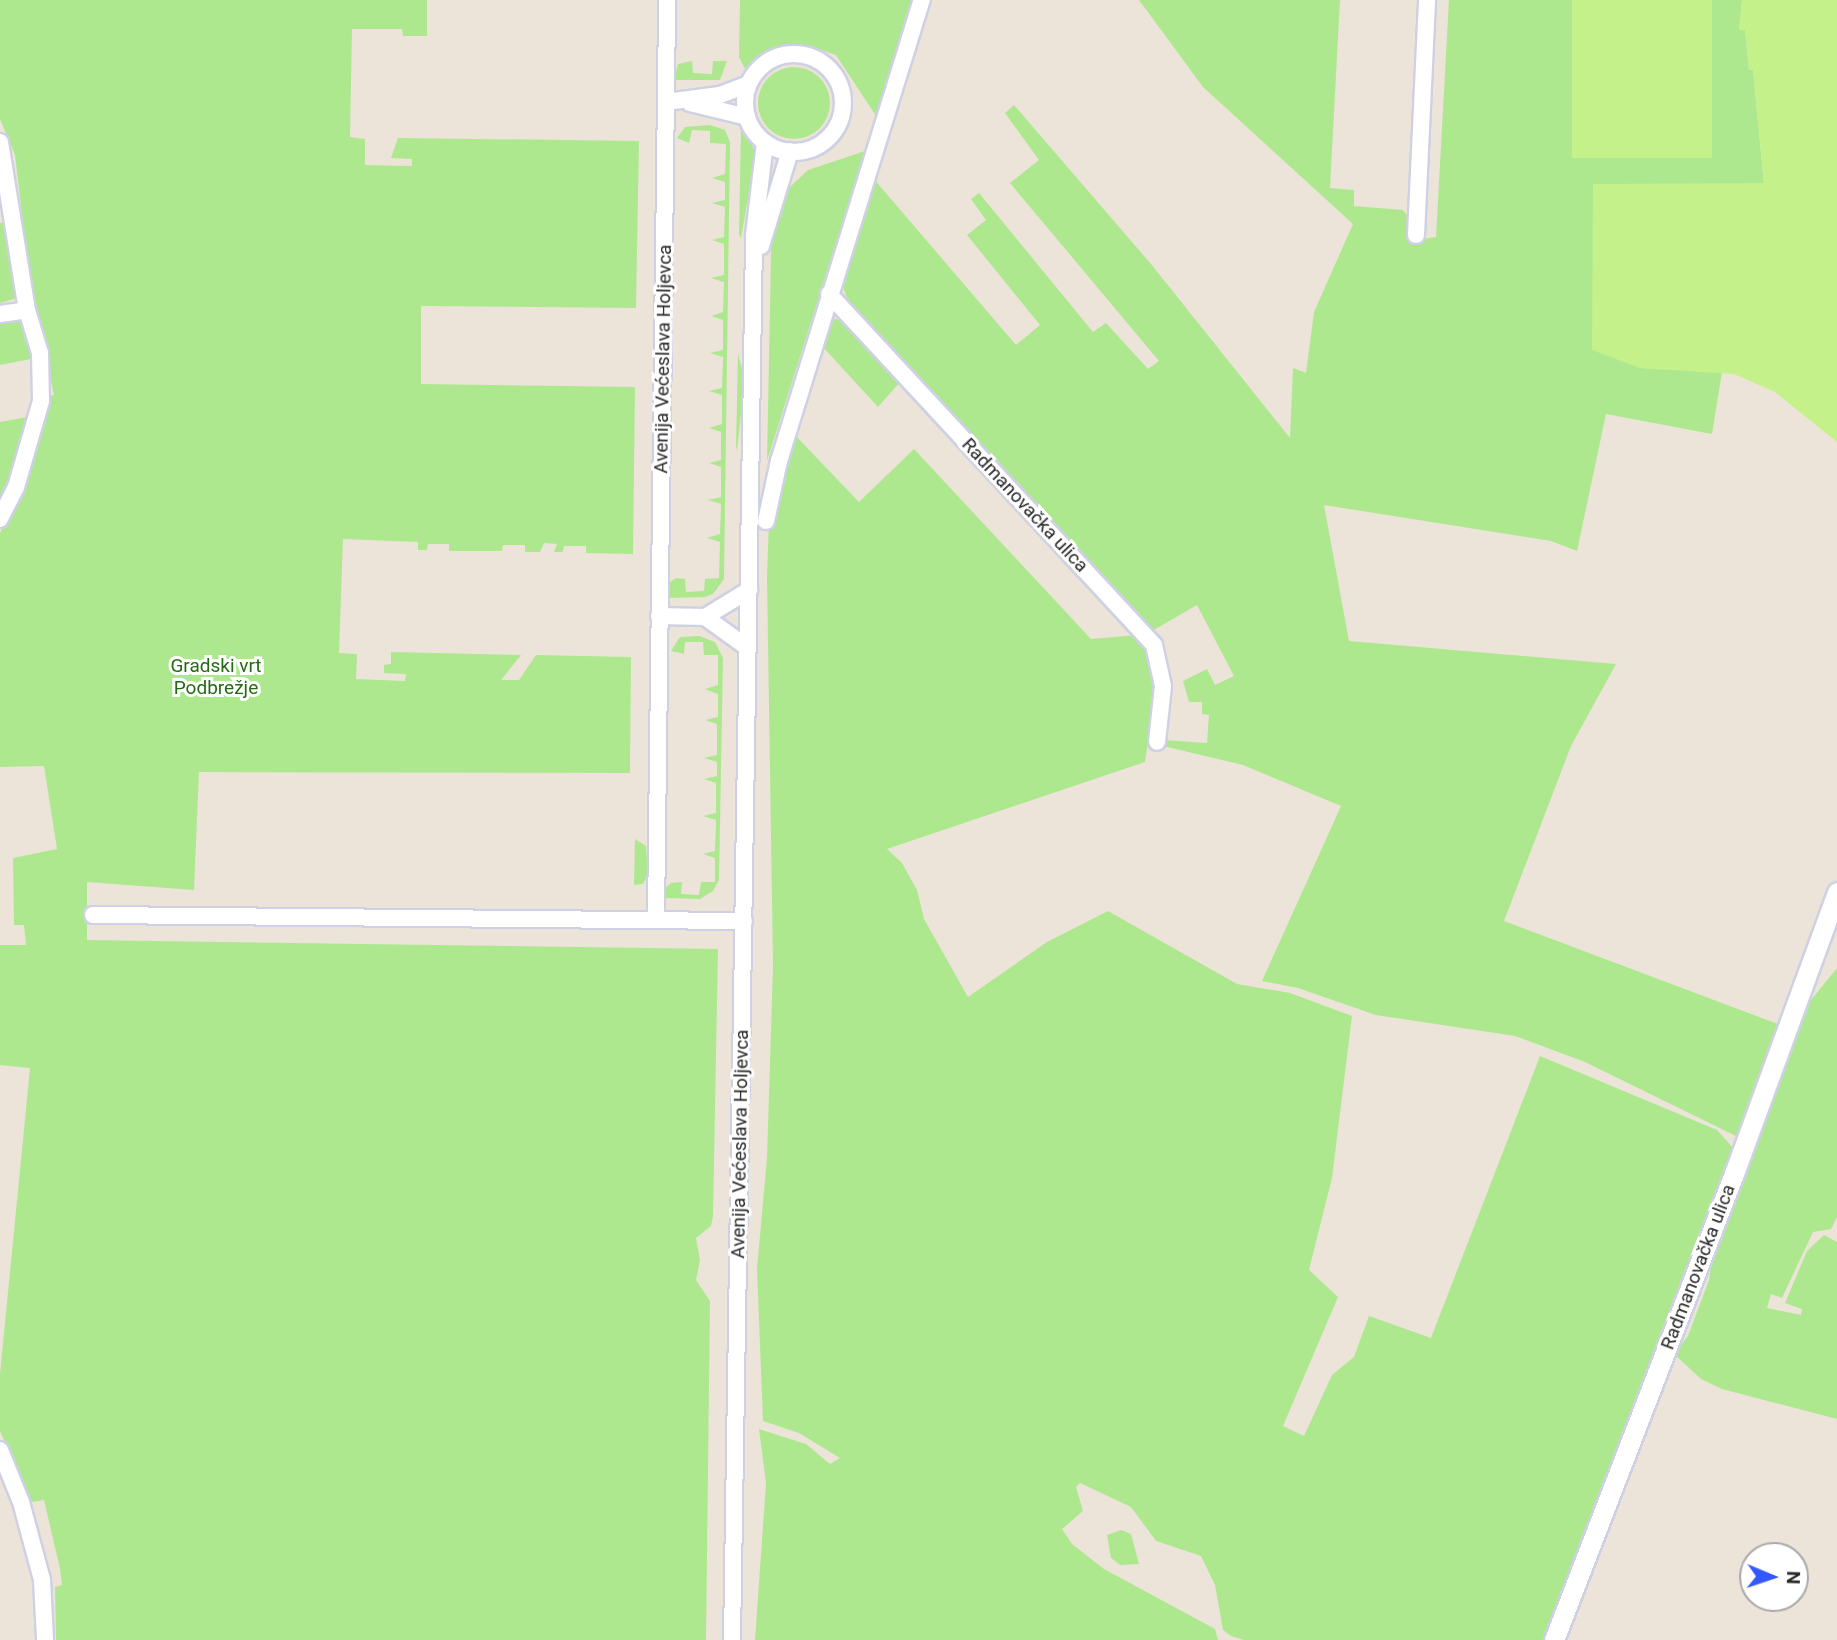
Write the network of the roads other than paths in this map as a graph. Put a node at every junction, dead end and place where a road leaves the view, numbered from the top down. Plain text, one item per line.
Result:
1 (667, 0) edge
2 (922, 0) edge
3 (1427, 0) edge
4 (748, 85) junction
5 (666, 102) junction
6 (685, 102) junction
7 (747, 117) junction
8 (0, 142) edge
9 (765, 143) junction
10 (790, 151) junction
11 (1416, 235) dead end
12 (756, 278) junction
13 (829, 294) junction
14 (27, 310) junction
15 (0, 314) edge
16 (0, 519) edge
17 (766, 521) dead end
18 (749, 590) junction
19 (659, 616) junction
20 (705, 617) junction
21 (748, 648) junction
22 (1157, 741) dead end
23 (1837, 892) edge
24 (93, 915) dead end
25 (656, 920) junction
26 (744, 921) junction
27 (0, 1450) edge
28 (45, 1640) edge
29 (732, 1640) edge
30 (1554, 1640) edge

1 - 5 street, Avenija Većeslava Holjevca
2 - 13 street
3 - 11 street
4 - 6 street
4 - 7 street
4 - 10 street
5 - 6 street
5 - 19 street, Avenija Većeslava Holjevca
6 - 7 street
7 - 9 street
8 - 14 street
9 - 10 street
9 - 12 street, Avenija Većeslava Holjevca
10 - 12 street, Avenija Većeslava Holjevca
12 - 18 street, Avenija Većeslava Holjevca
13 - 17 street
13 - 22 street, Radmanovačka ulica
14 - 15 street
14 - 16 street
18 - 20 street
18 - 21 street, Avenija Većeslava Holjevca
19 - 20 street
19 - 25 street, Avenija Većeslava Holjevca
20 - 21 street
21 - 26 street, Avenija Većeslava Holjevca
23 - 30 street, Radmanovačka ulica
24 - 25 street
25 - 26 street
26 - 29 street, Avenija Većeslava Holjevca
27 - 28 street

